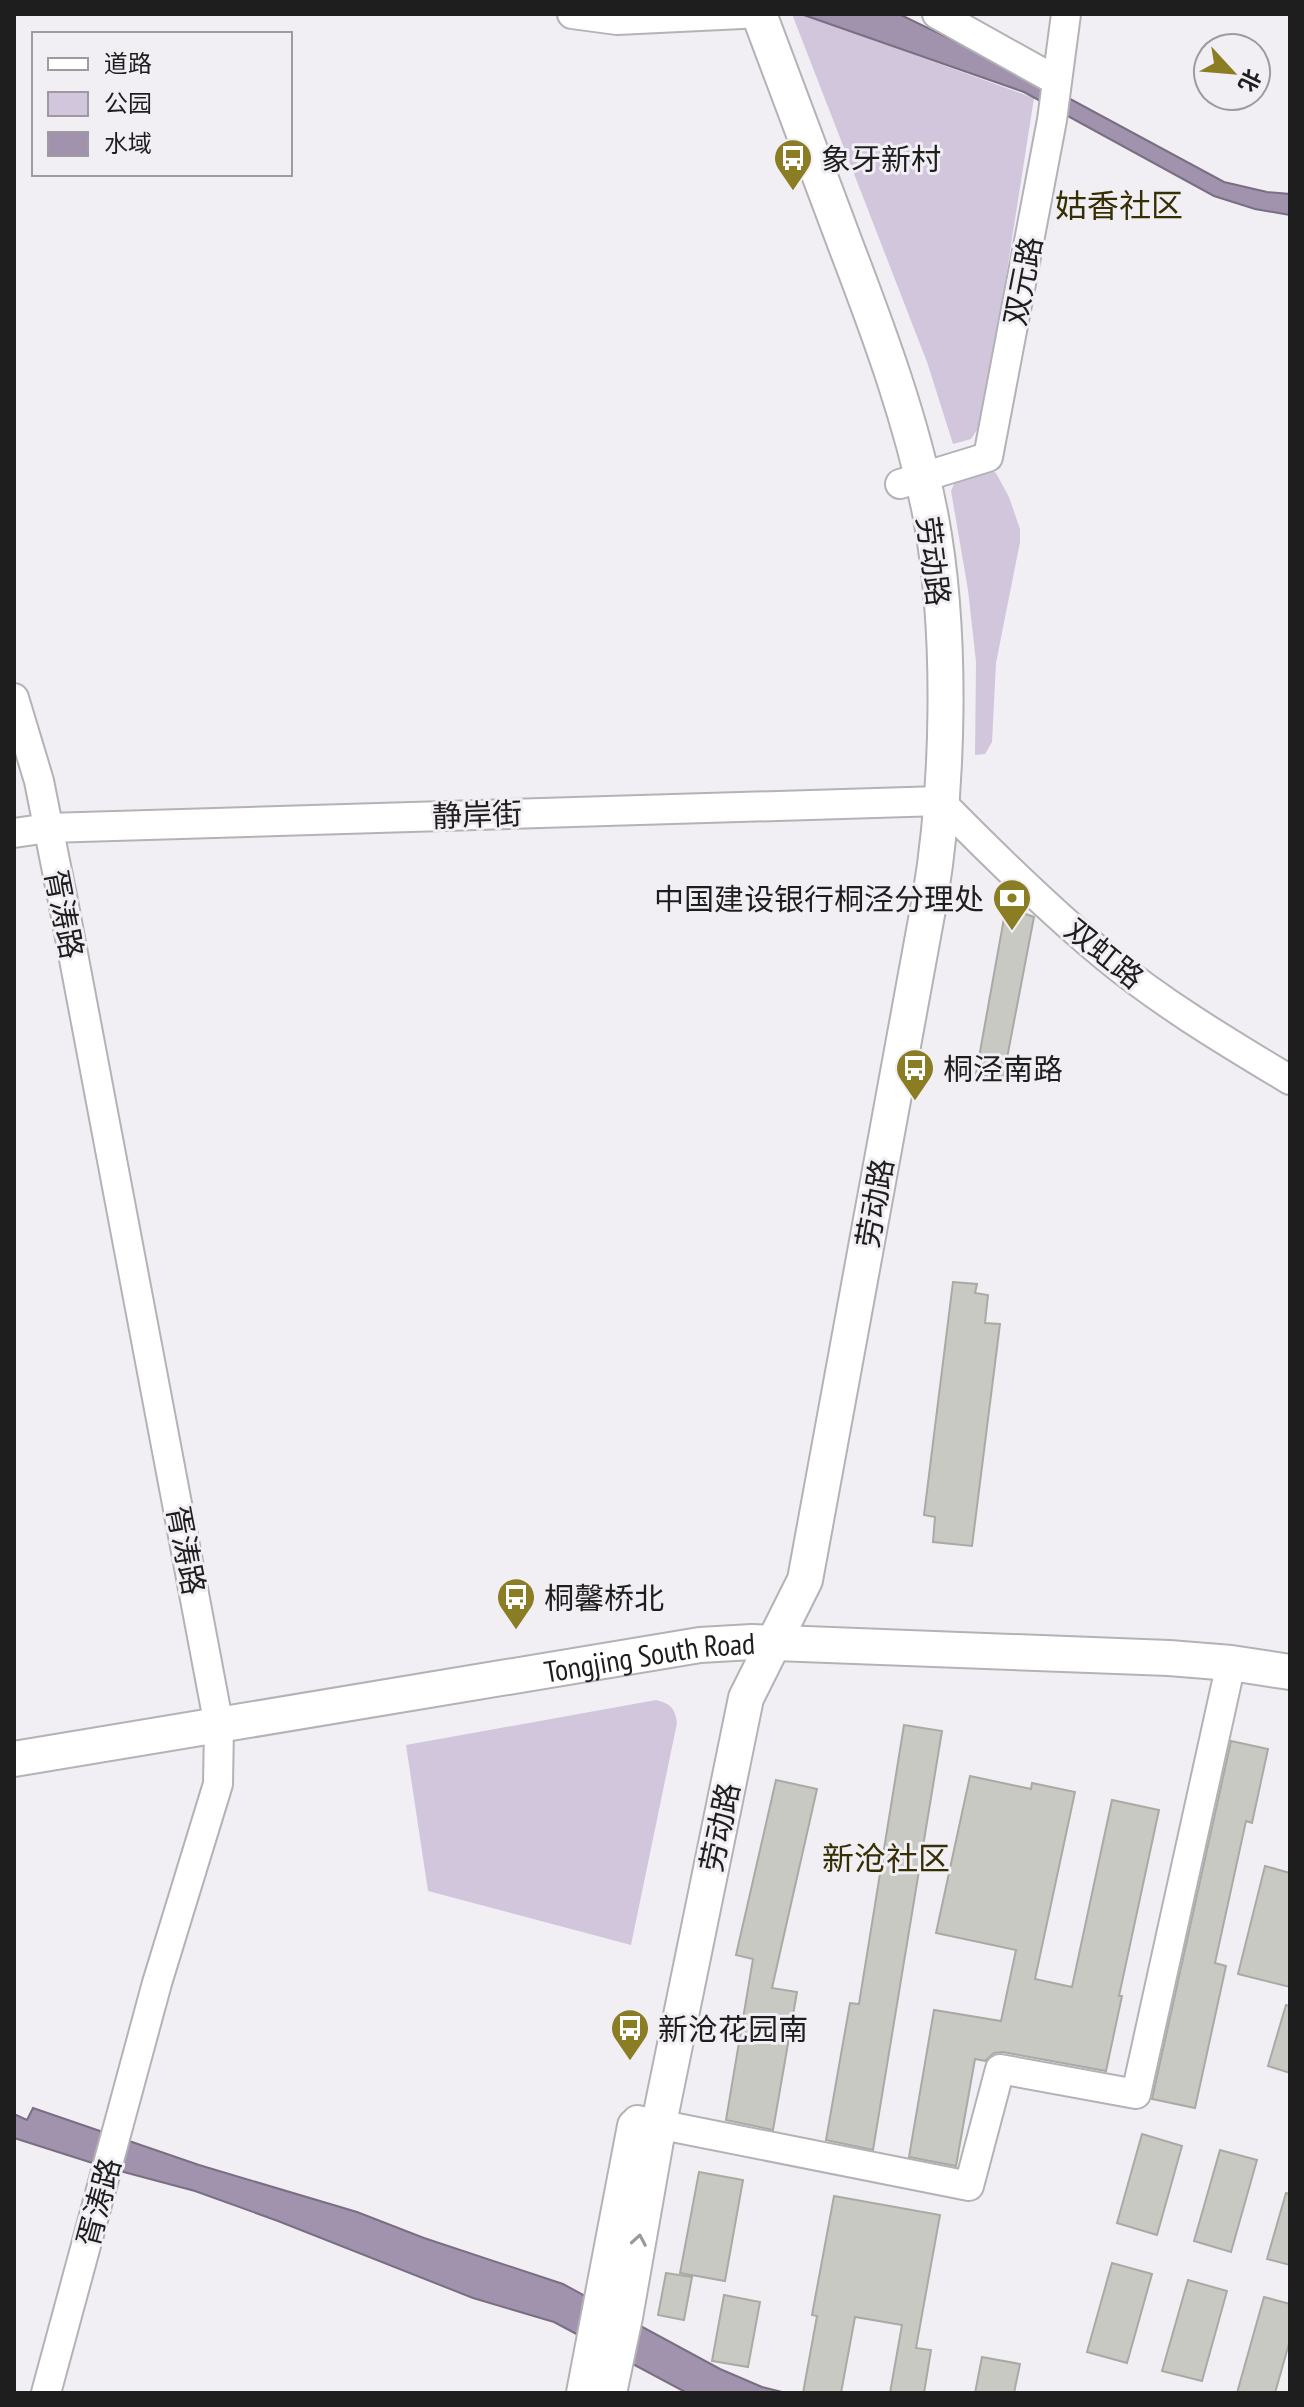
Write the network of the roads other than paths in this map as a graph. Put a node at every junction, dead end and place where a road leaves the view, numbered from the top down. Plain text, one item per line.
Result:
1 (572, 14) edge
2 (744, 14) edge
3 (937, 14) edge
4 (1066, 14) edge
5 (1057, 85) junction
6 (910, 480) junction
7 (14, 698) edge
8 (929, 800) junction
9 (48, 828) junction
10 (14, 833) edge
11 (1290, 1080) edge
12 (769, 1631) junction
13 (1290, 1651) edge
14 (1231, 1663) junction
15 (1290, 1672) edge
16 (217, 1715) junction
17 (14, 1737) edge
18 (14, 1759) edge
19 (648, 2121) junction
20 (604, 2353) junction
21 (46, 2393) edge
22 (584, 2393) edge
23 (609, 2393) edge

1 - 2 street
2 - 6 main road, 劳动路
3 - 5 street
4 - 5 street, 双元路
5 - 6 street, 双元路
6 - 8 main road, 劳动路
7 - 9 street, 胥涛路
8 - 9 street, 静岸街
8 - 11 street, 双虹路
8 - 12 main road, 劳动路
9 - 10 street, 静岸街
9 - 16 street, 胥涛路
12 - 13 main road, Tongjing South Road
12 - 14 main road, Tongjing South Road
12 - 16 main road, Tongjing South Road
12 - 19 main road, 劳动路
14 - 15 main road, Tongjing South Road
14 - 19 street
16 - 17 main road, Tongjing South Road
16 - 18 main road, Tongjing South Road
16 - 21 street, 胥涛路
19 - 20 main road, 劳动路
20 - 22 main road, 劳动路
20 - 23 main road, 劳动路

